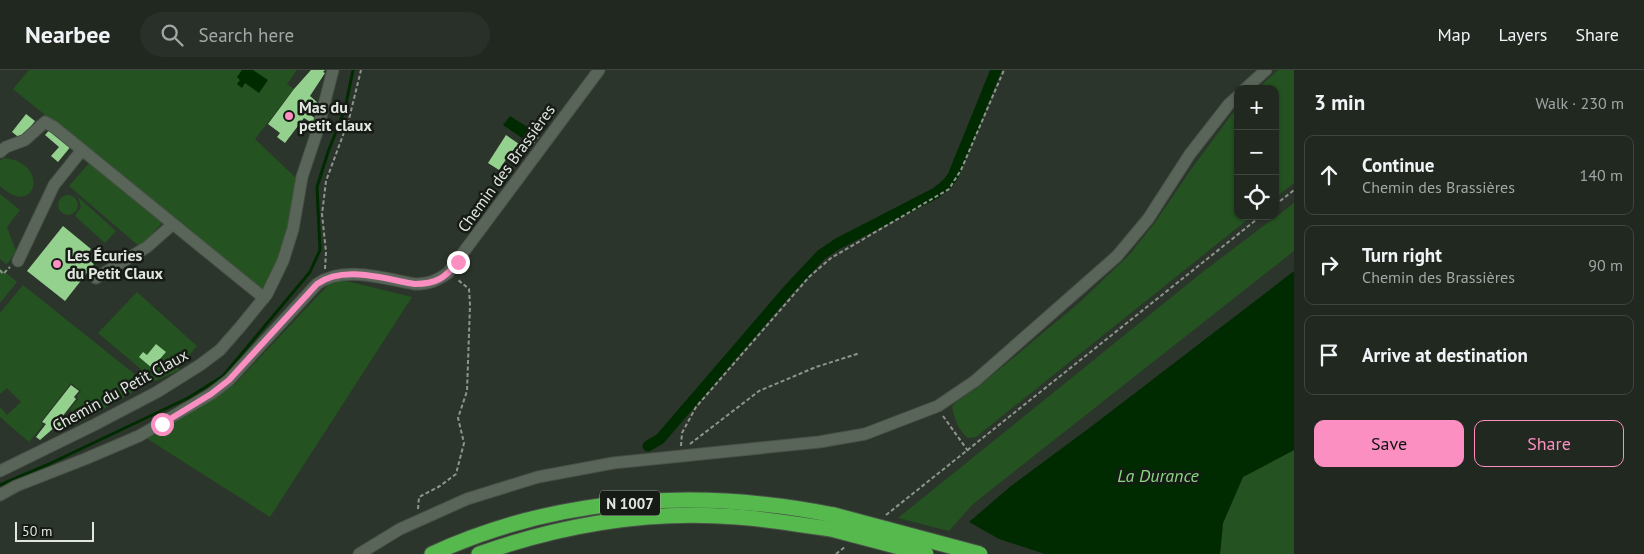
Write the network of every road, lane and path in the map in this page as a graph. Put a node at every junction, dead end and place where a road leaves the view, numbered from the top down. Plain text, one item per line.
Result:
1 (333, 70) edge
2 (361, 70) edge
3 (598, 70) edge
4 (1004, 70) edge
5 (1266, 70) edge
6 (1250, 85) edge
7 (1234, 100) edge
8 (82, 150) junction
9 (0, 152) edge
10 (1294, 190) edge
11 (1279, 202) edge
12 (1256, 220) edge
13 (172, 224) junction
14 (18, 261) dead end
15 (448, 273) junction
16 (96, 278) dead end
17 (323, 280) junction
18 (264, 298) junction
19 (860, 353) dead end
20 (938, 406) junction
21 (968, 451) junction
22 (682, 456) junction
23 (0, 471) edge
24 (0, 495) edge
25 (422, 519) junction
26 (880, 520) dead end
27 (832, 522) junction
28 (851, 543) dead end
29 (358, 554) edge
30 (432, 554) edge
31 (479, 554) edge
32 (836, 554) edge
33 (926, 554) edge
34 (980, 554) edge

1 - 18 street, Chemin du Petit Claux
2 - 17 path
3 - 15 street, Chemin des Brassières
4 - 22 path
5 - 6 street
7 - 20 street
8 - 9 street
8 - 13 street
8 - 14 street
10 - 11 path
12 - 21 path
13 - 16 street
13 - 18 street
15 - 17 street, Chemin des Brassières
15 - 25 path
17 - 24 street, Chemin des Brassières
18 - 23 street, Chemin du Petit Claux
19 - 22 path
20 - 21 path
20 - 22 street
21 - 26 path
22 - 25 street
25 - 29 street
27 - 30 highway, N 1007
27 - 31 highway, N 1007
27 - 33 highway, N 1007, bridge
27 - 34 highway, N 1007, bridge
28 - 32 path

